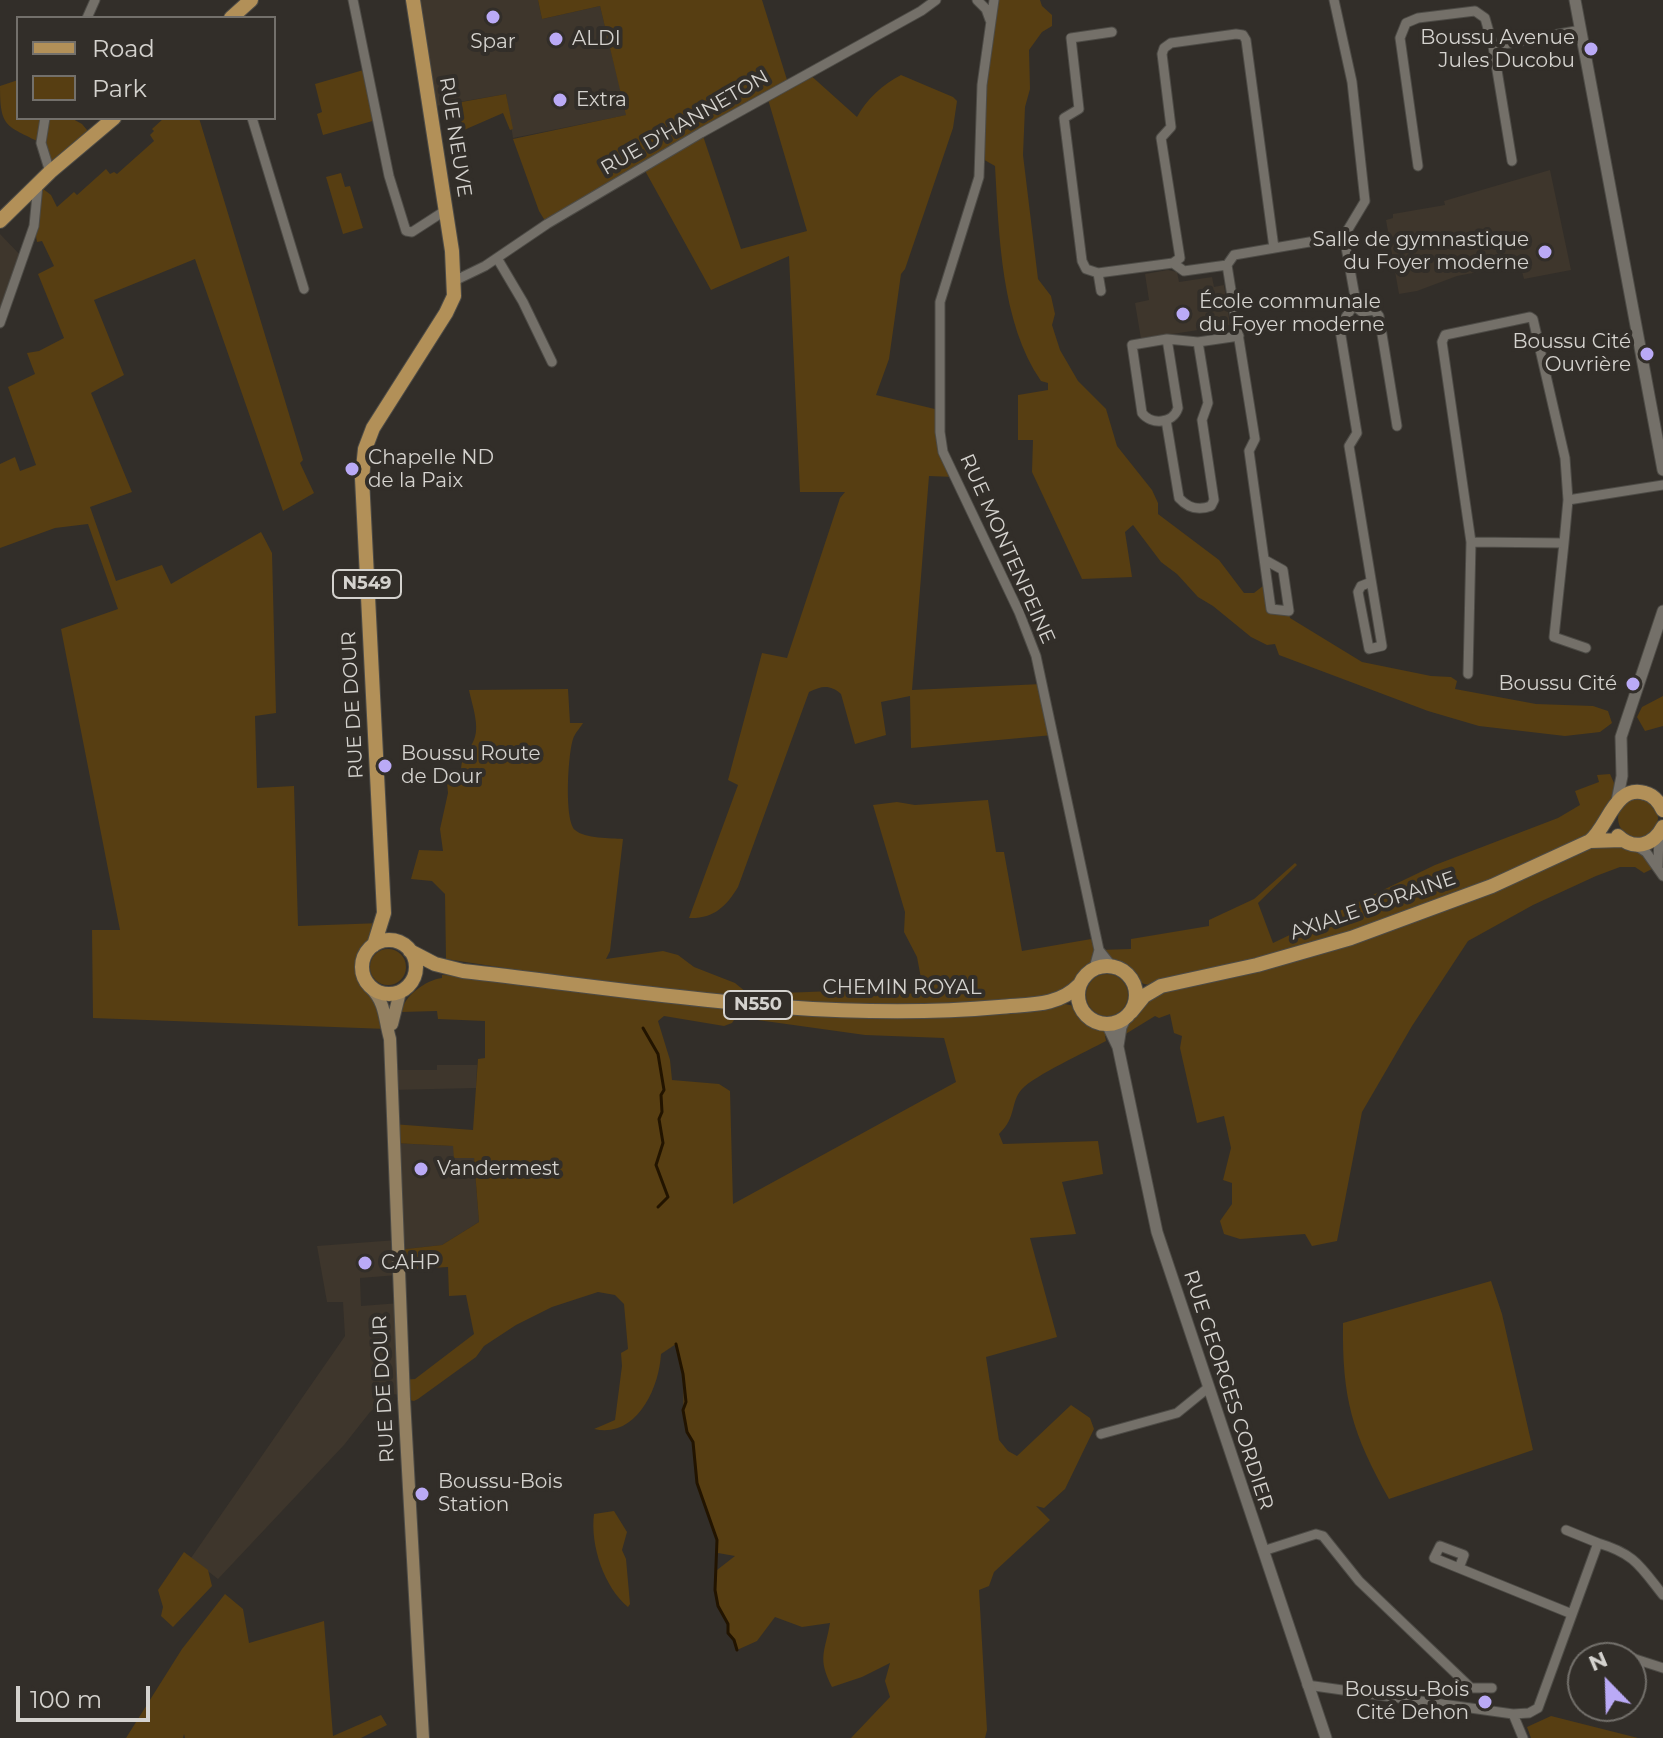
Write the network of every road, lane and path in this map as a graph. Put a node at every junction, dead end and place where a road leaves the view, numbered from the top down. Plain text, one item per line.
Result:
1 (251, 0) edge
2 (353, 0) edge
3 (413, 0) edge
4 (936, 0) edge
5 (977, 0) edge
6 (994, 0) edge
7 (1334, 0) edge
8 (1575, 0) edge
9 (233, 16) edge
10 (990, 20) junction
11 (1581, 30) junction
12 (1112, 32) dead end
13 (1493, 46) junction
14 (45, 120) edge
15 (112, 120) edge
16 (253, 120) edge
17 (1512, 161) dead end
18 (1418, 166) dead end
19 (42, 179) junction
20 (0, 210) edge
21 (446, 210) junction
22 (0, 221) edge
23 (1344, 236) junction
24 (1274, 248) junction
25 (497, 258) junction
26 (1173, 263) junction
27 (1227, 265) junction
28 (1098, 273) junction
29 (454, 281) junction
30 (304, 289) dead end
31 (1101, 291) dead end
32 (1355, 303) junction
33 (0, 323) edge
34 (1239, 336) junction
35 (1167, 339) junction
36 (1198, 342) junction
37 (552, 362) dead end
38 (1166, 420) junction
39 (1397, 426) dead end
40 (1663, 470) edge
41 (1663, 485) edge
42 (1568, 500) junction
43 (1471, 542) junction
44 (1564, 543) junction
45 (1265, 560) junction
46 (1371, 582) junction
47 (1663, 611) edge
48 (1586, 648) dead end
49 (1468, 674) dead end
50 (1622, 767) junction
51 (1654, 796) edge
52 (1615, 806) junction
53 (1663, 810) edge
54 (1661, 831) edge
55 (1590, 841) junction
56 (1629, 843) junction
57 (1660, 871) edge
58 (384, 913) junction
59 (374, 945) junction
60 (406, 947) junction
61 (1099, 950) junction
62 (1111, 965) junction
63 (1094, 968) junction
64 (463, 971) junction
65 (1133, 981) junction
66 (1079, 985) junction
67 (1161, 986) junction
68 (371, 988) junction
69 (404, 989) junction
70 (1054, 1002) junction
71 (1082, 1010) junction
72 (1129, 1014) junction
73 (1107, 1024) junction
74 (390, 1039) junction
75 (1118, 1047) junction
76 (1209, 1387) junction
77 (1101, 1434) dead end
78 (1566, 1530) dead end
79 (1598, 1543) junction
80 (1263, 1551) junction
81 (1459, 1568) dead end
82 (1663, 1595) edge
83 (1572, 1614) junction
84 (1307, 1685) junction
85 (1492, 1688) dead end
86 (1513, 1714) junction
87 (423, 1738) edge
88 (1326, 1738) edge
89 (1523, 1738) edge

1 - 9 main road
2 - 21 street
3 - 21 main road, RUE NEUVE / N549
4 - 25 street, RUE D'HANNETON
5 - 10 street
6 - 10 street, RUE MONTENPEINE
7 - 23 street
8 - 11 street
10 - 61 street, RUE MONTENPEINE
11 - 13 street
11 - 40 street
12 - 28 street
13 - 17 street
13 - 18 street
14 - 19 street
15 - 19 main road
16 - 30 street
19 - 20 main road
19 - 22 main road
19 - 33 street
21 - 29 main road, RUE NEUVE / N549
23 - 24 street
23 - 32 street
24 - 26 street
24 - 27 street
25 - 29 street, RUE D'HANNETON
25 - 37 street
26 - 27 street
26 - 28 street
27 - 34 street
28 - 31 street
29 - 58 main road, RUE DE DOUR / N549
32 - 39 street
32 - 46 street
34 - 36 street
34 - 45 street
35 - 36 street
35 - 38 street
35 - 38 street
36 - 38 street
41 - 42 street
42 - 43 street
42 - 44 street
43 - 44 street
43 - 49 street
44 - 48 street
45 - 45 street
46 - 46 street
47 - 50 street
50 - 51 street
50 - 52 street
51 - 52 main road
51 - 53 main road
52 - 55 main road, AXIALE BORAINE
52 - 56 main road
54 - 56 main road
54 - 57 street
55 - 56 main road, AXIALE BORAINE
55 - 67 main road, AXIALE BORAINE
56 - 57 street
58 - 59 main road, RUE DE DOUR / N549
58 - 60 main road, RUE DE DOUR
59 - 60 main road
59 - 68 main road
60 - 64 main road, CHEMIN ROYAL / N550
60 - 69 main road
61 - 62 street, RUE MONTENPEINE
61 - 63 street, RUE MONTENPEINE
62 - 63 main road
62 - 65 main road
63 - 66 main road
64 - 69 main road, CHEMIN ROYAL / N550
64 - 70 main road, CHEMIN ROYAL / N550
65 - 67 main road, AXIALE BORAINE
65 - 72 main road
66 - 70 main road
66 - 71 main road
67 - 72 main road, AXIALE BORAINE
68 - 69 main road
68 - 74 main road
69 - 74 main road
70 - 71 main road, CHEMIN ROYAL / N550
71 - 73 main road
72 - 73 main road
72 - 75 street, RUE GEORGES CORDIER
73 - 75 street, RUE GEORGES CORDIER
74 - 87 main road, RUE DE DOUR
75 - 76 street, RUE GEORGES CORDIER
76 - 77 street
76 - 80 street, RUE GEORGES CORDIER
78 - 79 street
79 - 82 street
79 - 83 street
80 - 84 street, RUE GEORGES CORDIER
80 - 85 street
81 - 83 street
83 - 86 street
84 - 86 street
84 - 88 street, RUE GEORGES CORDIER
86 - 89 street

